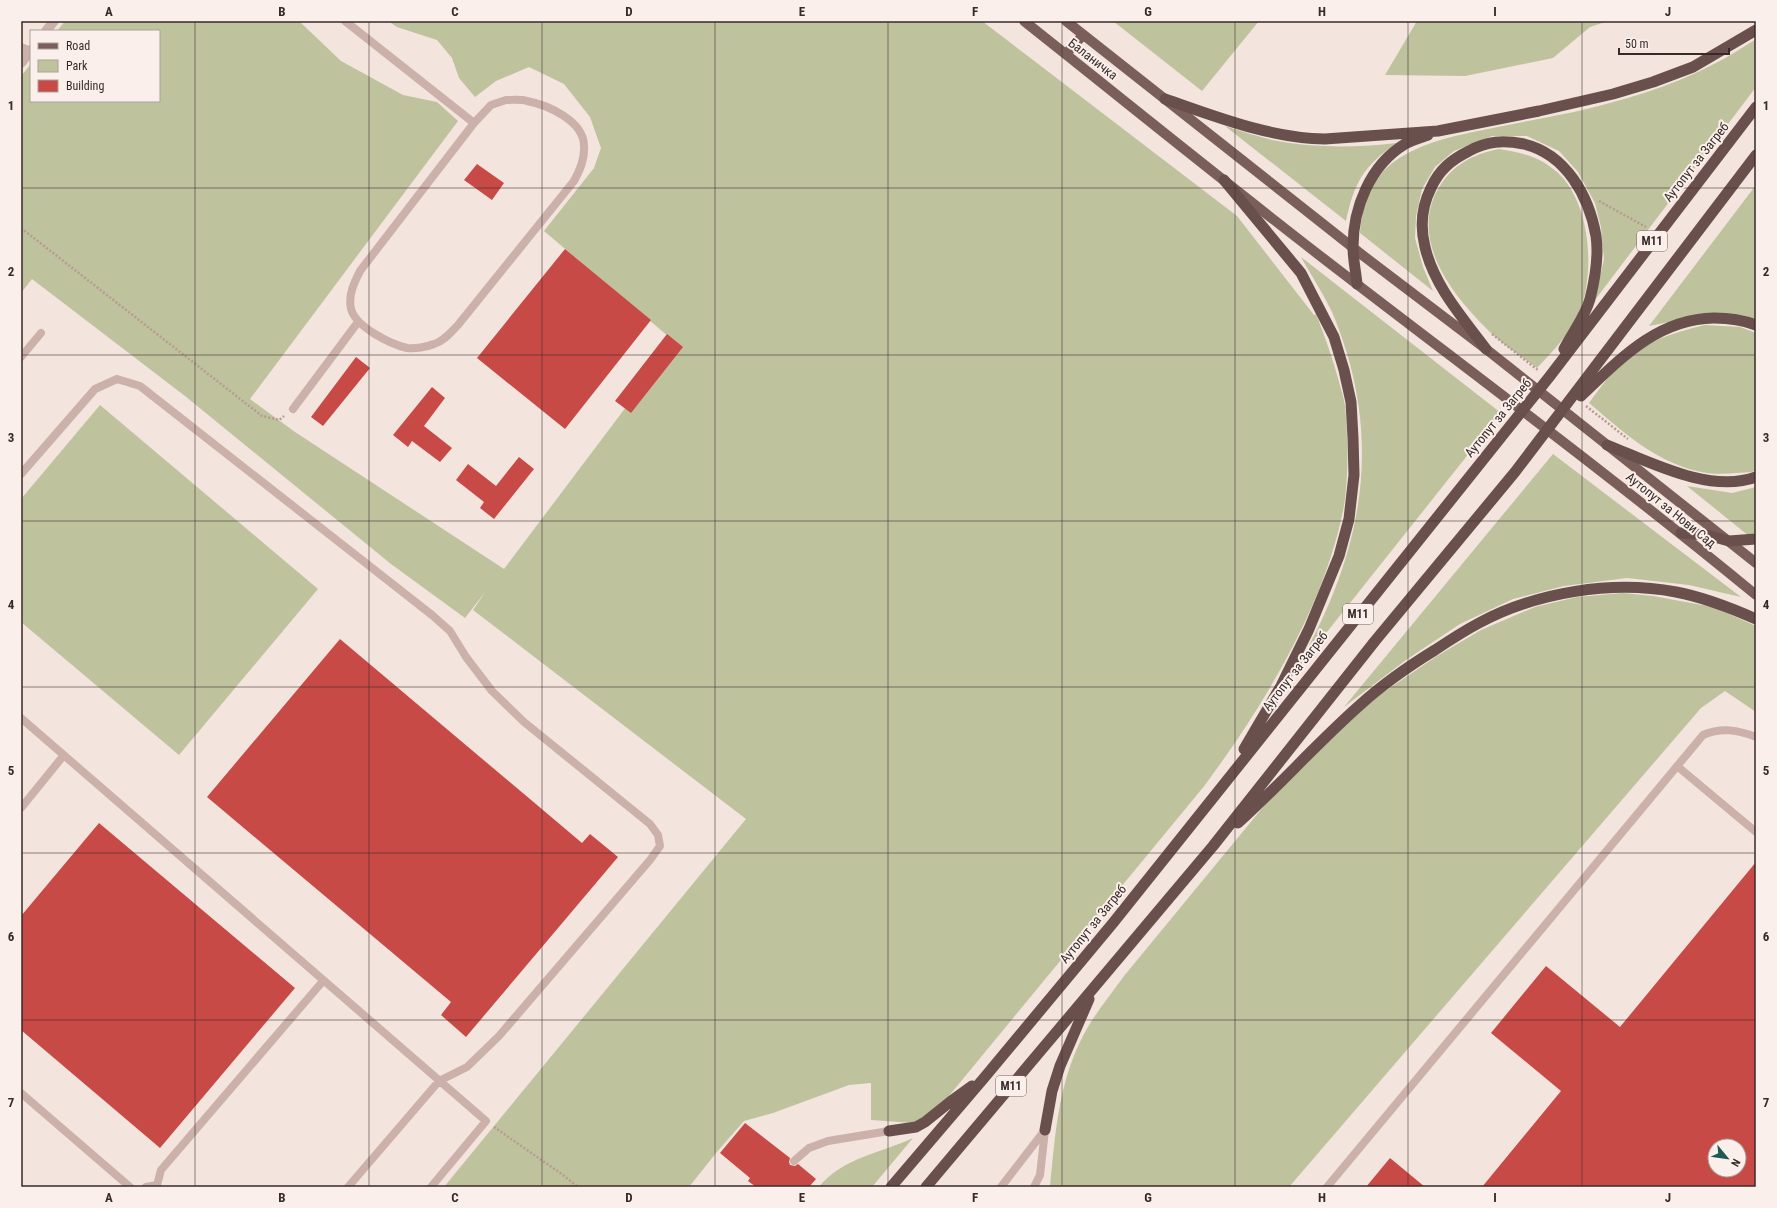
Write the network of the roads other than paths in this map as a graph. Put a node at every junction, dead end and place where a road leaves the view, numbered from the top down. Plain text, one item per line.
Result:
1 (54, 21) edge
2 (345, 21) edge
3 (1024, 21) edge
4 (1066, 21) edge
5 (47, 30) edge
6 (1756, 30) edge
7 (1083, 35) junction
8 (27, 50) edge
9 (1066, 54) junction
10 (21, 62) edge
11 (1165, 99) junction
12 (1756, 108) edge
13 (474, 123) junction
14 (1438, 131) junction
15 (1756, 155) edge
16 (1224, 180) junction
17 (1353, 248) junction
18 (1357, 284) junction
19 (358, 322) junction
20 (1756, 325) edge
21 (41, 333) dead end
22 (1486, 349) junction
23 (21, 357) edge
24 (1546, 375) junction
25 (293, 409) road end
26 (1554, 421) junction
27 (1607, 445) junction
28 (21, 474) edge
29 (1756, 477) edge
30 (1681, 533) junction
31 (1756, 539) edge
32 (1729, 541) junction
33 (1756, 563) edge
34 (1756, 595) edge
35 (1756, 619) edge
36 (21, 718) edge
37 (1756, 737) edge
38 (64, 755) junction
39 (1676, 766) junction
40 (1225, 782) junction
41 (21, 808) edge
42 (1756, 832) edge
43 (1213, 846) junction
44 (324, 981) junction
45 (1095, 984) junction
46 (984, 1078) junction
47 (439, 1081) junction
48 (21, 1093) edge
49 (1045, 1130) junction
50 (890, 1132) joint
51 (794, 1161) dead end
52 (157, 1186) edge
53 (130, 1187) edge
54 (146, 1187) edge
55 (348, 1187) edge
56 (432, 1187) edge
57 (891, 1187) edge
58 (926, 1187) edge
59 (1001, 1187) edge
60 (1034, 1187) edge
61 (1327, 1187) edge

1 - 5 street
2 - 13 lane
3 - 9 main road, Баланичка
4 - 7 main road, Баланичка
6 - 14 highway
7 - 9 main road
7 - 11 main road, Баланичка
8 - 10 street
9 - 16 main road, Баланичка
11 - 14 highway
11 - 17 main road, Баланичка
12 - 24 highway, Аутопут за Загреб / M11
13 - 19 lane
13 - 19 lane
14 - 17 highway
15 - 26 highway, M11
16 - 18 main road, Баланичка
16 - 40 highway
17 - 18 highway
17 - 22 main road, Аутопут за Нови Сад
18 - 30 main road, Аутопут за Нови Сад
19 - 25 lane
20 - 26 highway
21 - 23 lane
22 - 24 highway
22 - 27 main road, Аутопут за Нови Сад
24 - 40 highway, Аутопут за Загреб / M11
26 - 43 highway, M11
27 - 29 highway
27 - 32 main road, Аутопут за Нови Сад
28 - 47 lane
30 - 32 highway
30 - 34 main road, Аутопут за Нови Сад
31 - 32 highway
32 - 33 main road, Аутопут за Нови Сад
35 - 43 highway
36 - 38 lane
37 - 39 lane
38 - 41 lane
38 - 44 lane
39 - 42 lane
39 - 61 lane
40 - 46 highway, Аутопут за Загреб / M11
43 - 45 highway, M11
44 - 47 lane
44 - 52 lane
45 - 49 highway
45 - 58 highway, M11
46 - 50 highway
46 - 57 highway, Аутопут за Загреб / M11
47 - 55 lane
47 - 56 lane
48 - 53 lane
49 - 59 lane
49 - 60 lane
50 - 51 lane
52 - 54 lane

